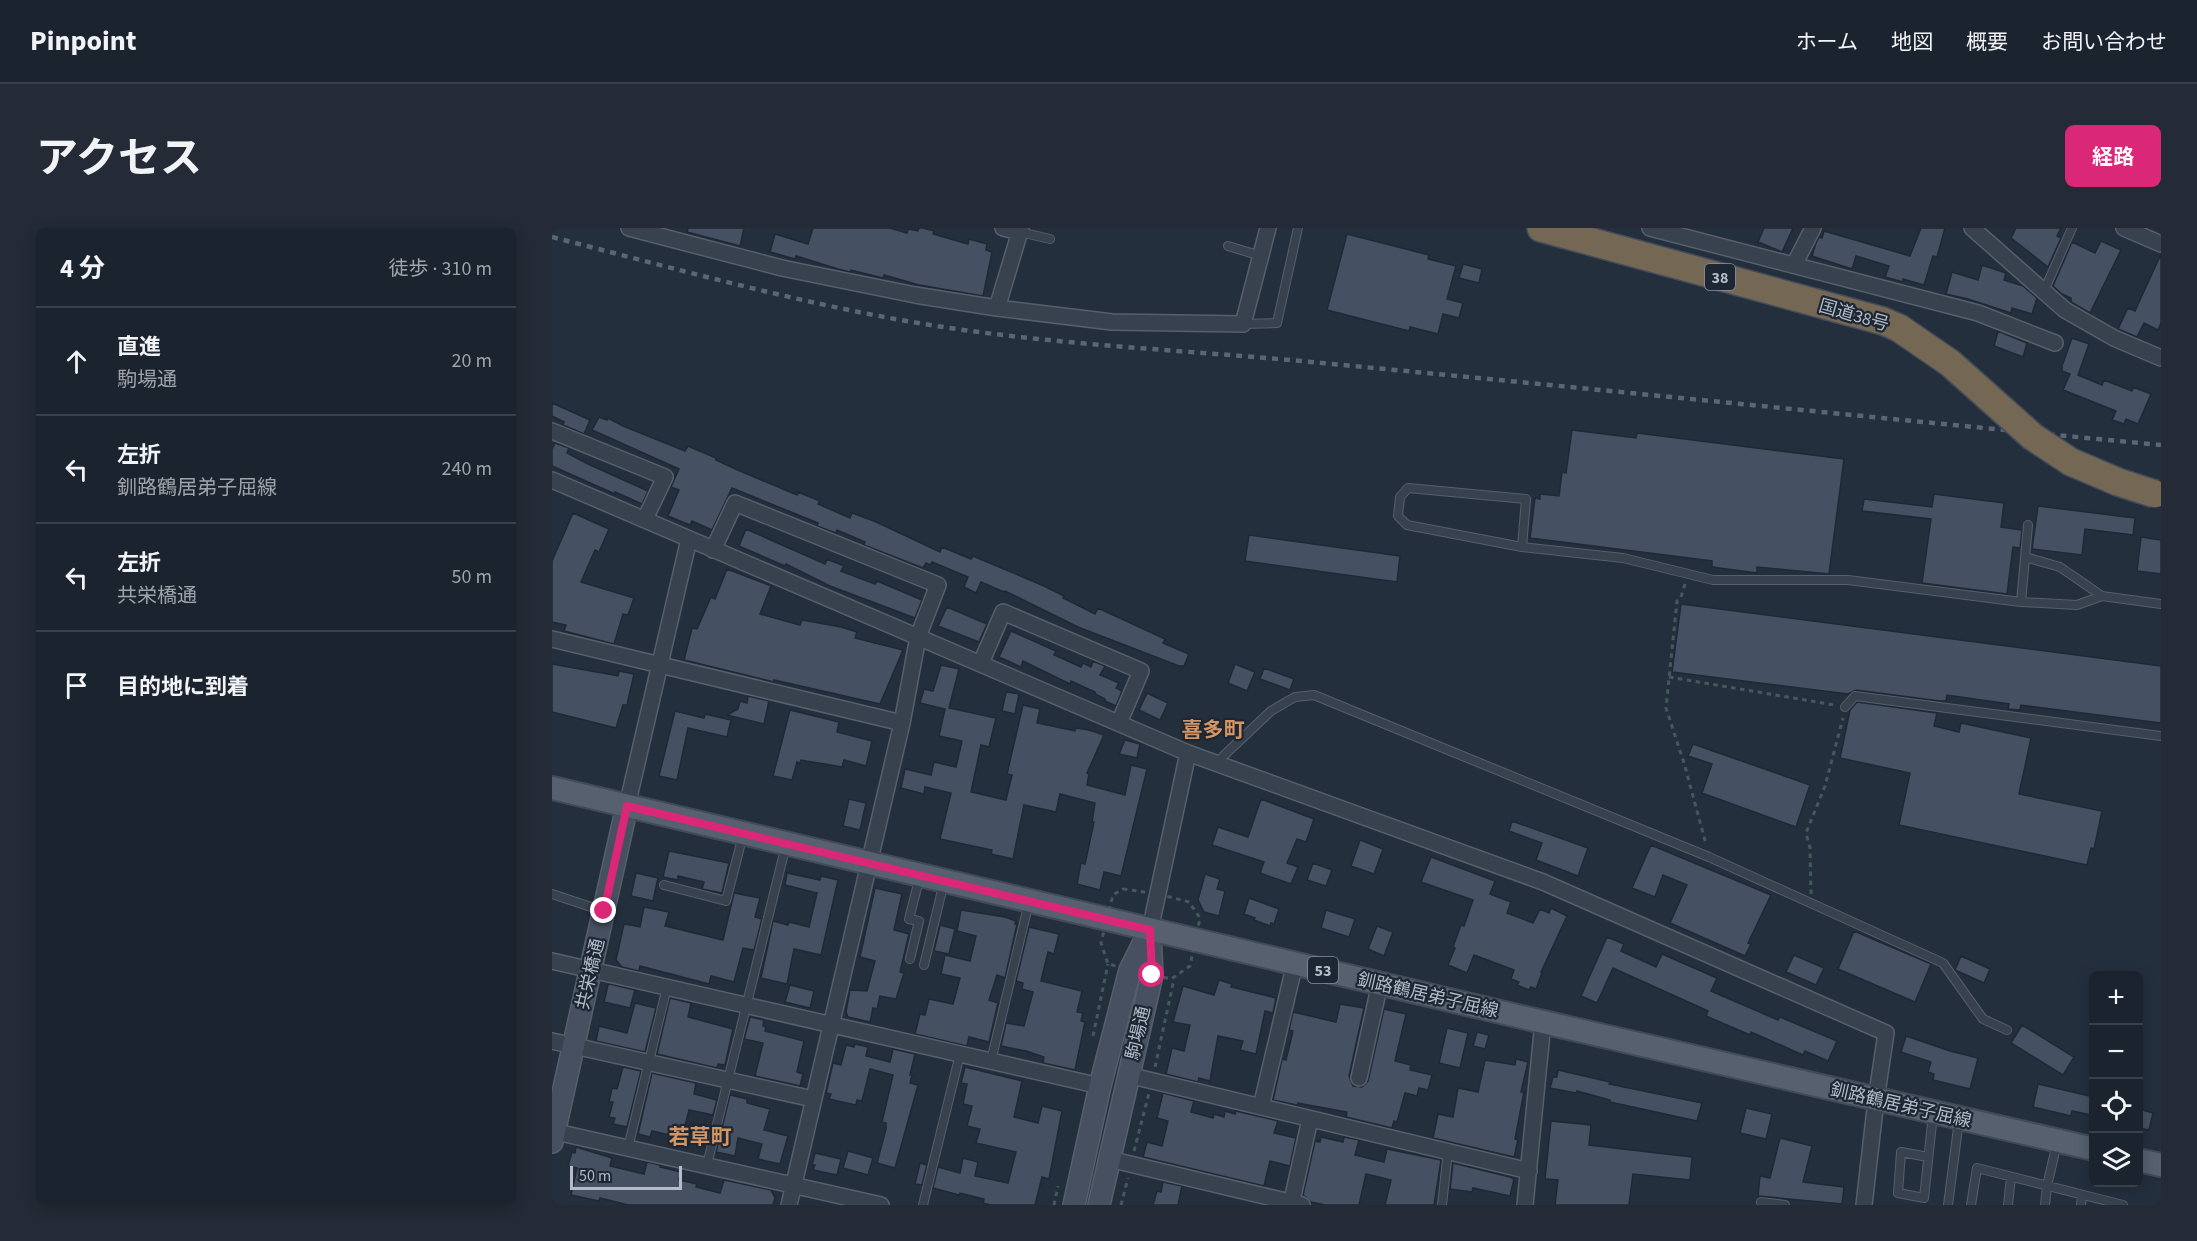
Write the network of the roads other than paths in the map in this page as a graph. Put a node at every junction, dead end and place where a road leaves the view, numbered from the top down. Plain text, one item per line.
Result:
1 (629, 228) edge
2 (1003, 228) edge
3 (1268, 228) edge
4 (1298, 228) edge
5 (1541, 228) edge
6 (1650, 228) edge
7 (1813, 228) edge
8 (1972, 228) edge
9 (2072, 228) edge
10 (2124, 228) edge
11 (1020, 230) edge
12 (2158, 237) edge
13 (1050, 239) dead end
14 (1228, 246) dead end
15 (1261, 256) junction
16 (1794, 265) junction
17 (2044, 291) junction
18 (998, 308) junction
19 (1243, 324) junction
20 (2055, 343) dead end
21 (2161, 358) edge
22 (552, 431) edge
23 (552, 480) edge
24 (2158, 495) edge
25 (645, 519) junction
26 (2028, 525) dead end
27 (689, 539) junction
28 (1522, 547) junction
29 (713, 549) junction
30 (2025, 558) junction
31 (2102, 596) junction
32 (2021, 602) junction
33 (2161, 604) edge
34 (918, 637) junction
35 (552, 639) edge
36 (981, 663) junction
37 (658, 665) junction
38 (1845, 707) road end
39 (902, 723) junction
40 (1119, 723) junction
41 (2161, 736) edge
42 (1188, 753) junction
43 (1217, 762) junction
44 (552, 789) edge
45 (627, 806) junction
46 (744, 833) junction
47 (786, 843) junction
48 (868, 862) junction
49 (920, 875) junction
50 (945, 881) junction
51 (664, 885) dead end
52 (552, 894) edge
53 (1029, 901) junction
54 (604, 911) junction
55 (1150, 930) junction
56 (910, 959) dead end
57 (552, 961) edge
58 (1295, 963) junction
59 (924, 965) dead end
60 (591, 970) junction
61 (1380, 983) junction
62 (667, 987) junction
63 (747, 1005) junction
64 (1543, 1022) junction
65 (830, 1024) junction
66 (2007, 1030) dead end
67 (552, 1041) edge
68 (574, 1046) junction
69 (960, 1054) junction
70 (991, 1061) junction
71 (649, 1063) junction
72 (1128, 1075) junction
73 (1359, 1078) dead end
74 (727, 1080) junction
75 (1100, 1086) junction
76 (813, 1099) junction
77 (1876, 1100) junction
78 (1261, 1107) junction
79 (1933, 1113) junction
80 (1310, 1119) junction
81 (1959, 1119) junction
82 (553, 1134) edge
83 (2058, 1141) junction
84 (628, 1148) junction
85 (2089, 1148) edge
86 (1448, 1152) junction
87 (1928, 1157) junction
88 (1109, 1159) junction
89 (2143, 1161) edge
90 (2161, 1165) edge
91 (707, 1166) junction
92 (1529, 1171) junction
93 (2011, 1177) junction
94 (793, 1185) junction
95 (2047, 1186) junction
96 (2082, 1195) junction
97 (1761, 1202) dead end
98 (1295, 1204) edge
99 (2114, 1204) edge
100 (789, 1205) edge
101 (881, 1205) edge
102 (923, 1205) edge
103 (1074, 1205) edge
104 (1099, 1205) edge
105 (1442, 1205) edge
106 (1525, 1205) edge
107 (1785, 1205) edge
108 (1864, 1205) edge
109 (1948, 1205) edge
110 (1971, 1205) edge
111 (2008, 1205) edge
112 (2045, 1205) edge
113 (2081, 1205) edge
114 (2123, 1205) edge

1 - 18 street
2 - 11 street
3 - 15 street
4 - 19 lane
5 - 24 highway, 国道38号 / 38, bridge
6 - 16 street
7 - 16 street
8 - 17 street
9 - 17 lane
10 - 12 street
11 - 13 lane
11 - 18 street
14 - 15 lane
15 - 19 street
16 - 20 street
17 - 21 street
18 - 19 street
22 - 25 street
23 - 25 street
25 - 27 street
26 - 30 lane
27 - 29 street
27 - 37 street
28 - 28 lane
28 - 32 lane
29 - 34 street
29 - 34 street
30 - 31 lane
30 - 32 lane
31 - 32 lane
31 - 33 lane
34 - 36 street
34 - 39 street
35 - 37 street
36 - 40 street
36 - 40 street
37 - 39 street
37 - 45 street
38 - 41 lane
39 - 48 street
40 - 42 street
42 - 43 street
42 - 55 street
43 - 66 lane
43 - 77 street
44 - 45 main road, 釧路鶴居弟子屈線 / 53
45 - 46 main road, 釧路鶴居弟子屈線 / 53
45 - 54 street, 共栄橋通
46 - 47 main road, 釧路鶴居弟子屈線 / 53
46 - 51 lane
47 - 48 main road, 釧路鶴居弟子屈線 / 53
47 - 63 lane
48 - 49 main road, 釧路鶴居弟子屈線 / 53
48 - 65 street
49 - 50 main road, 釧路鶴居弟子屈線 / 53
49 - 56 lane
50 - 53 main road, 釧路鶴居弟子屈線 / 53
50 - 59 lane
52 - 54 lane
53 - 55 main road, 釧路鶴居弟子屈線 / 53
53 - 70 lane
54 - 60 street, 共栄橋通
55 - 58 main road, 釧路鶴居弟子屈線 / 53
55 - 72 street, 駒場通
55 - 75 street, 駒場通
57 - 60 street
58 - 61 main road, 釧路鶴居弟子屈線 / 53
58 - 78 street
60 - 62 street
60 - 68 street, 共栄橋通
61 - 64 main road, 釧路鶴居弟子屈線 / 53
61 - 73 street
62 - 63 street
62 - 71 lane
63 - 65 street
63 - 74 lane
64 - 77 main road, 釧路鶴居弟子屈線 / 53
64 - 92 street
65 - 69 street
65 - 76 street
67 - 68 street
68 - 71 street
68 - 82 street, 共栄橋通
69 - 70 street
69 - 102 lane
70 - 75 street
71 - 74 street
71 - 84 lane
72 - 78 street
72 - 88 street, 駒場通
74 - 76 street
74 - 91 lane
75 - 103 street, 駒場通
76 - 94 street
77 - 79 main road, 釧路鶴居弟子屈線 / 53
77 - 108 street
78 - 80 street
79 - 81 main road, 釧路鶴居弟子屈線 / 53
79 - 87 lane
80 - 86 street
80 - 98 street
81 - 83 main road, 釧路鶴居弟子屈線 / 53
81 - 109 lane
82 - 84 street
83 - 85 main road, 釧路鶴居弟子屈線 / 53
83 - 95 lane
84 - 91 street
86 - 92 street
86 - 105 lane
87 - 87 lane
88 - 98 street
88 - 104 street, 駒場通
89 - 90 main road
91 - 94 street
92 - 106 street
93 - 95 lane
93 - 110 lane
93 - 111 lane
94 - 100 street
94 - 101 street
95 - 96 lane
95 - 112 lane
96 - 99 lane
96 - 113 lane
97 - 107 lane
99 - 114 lane

